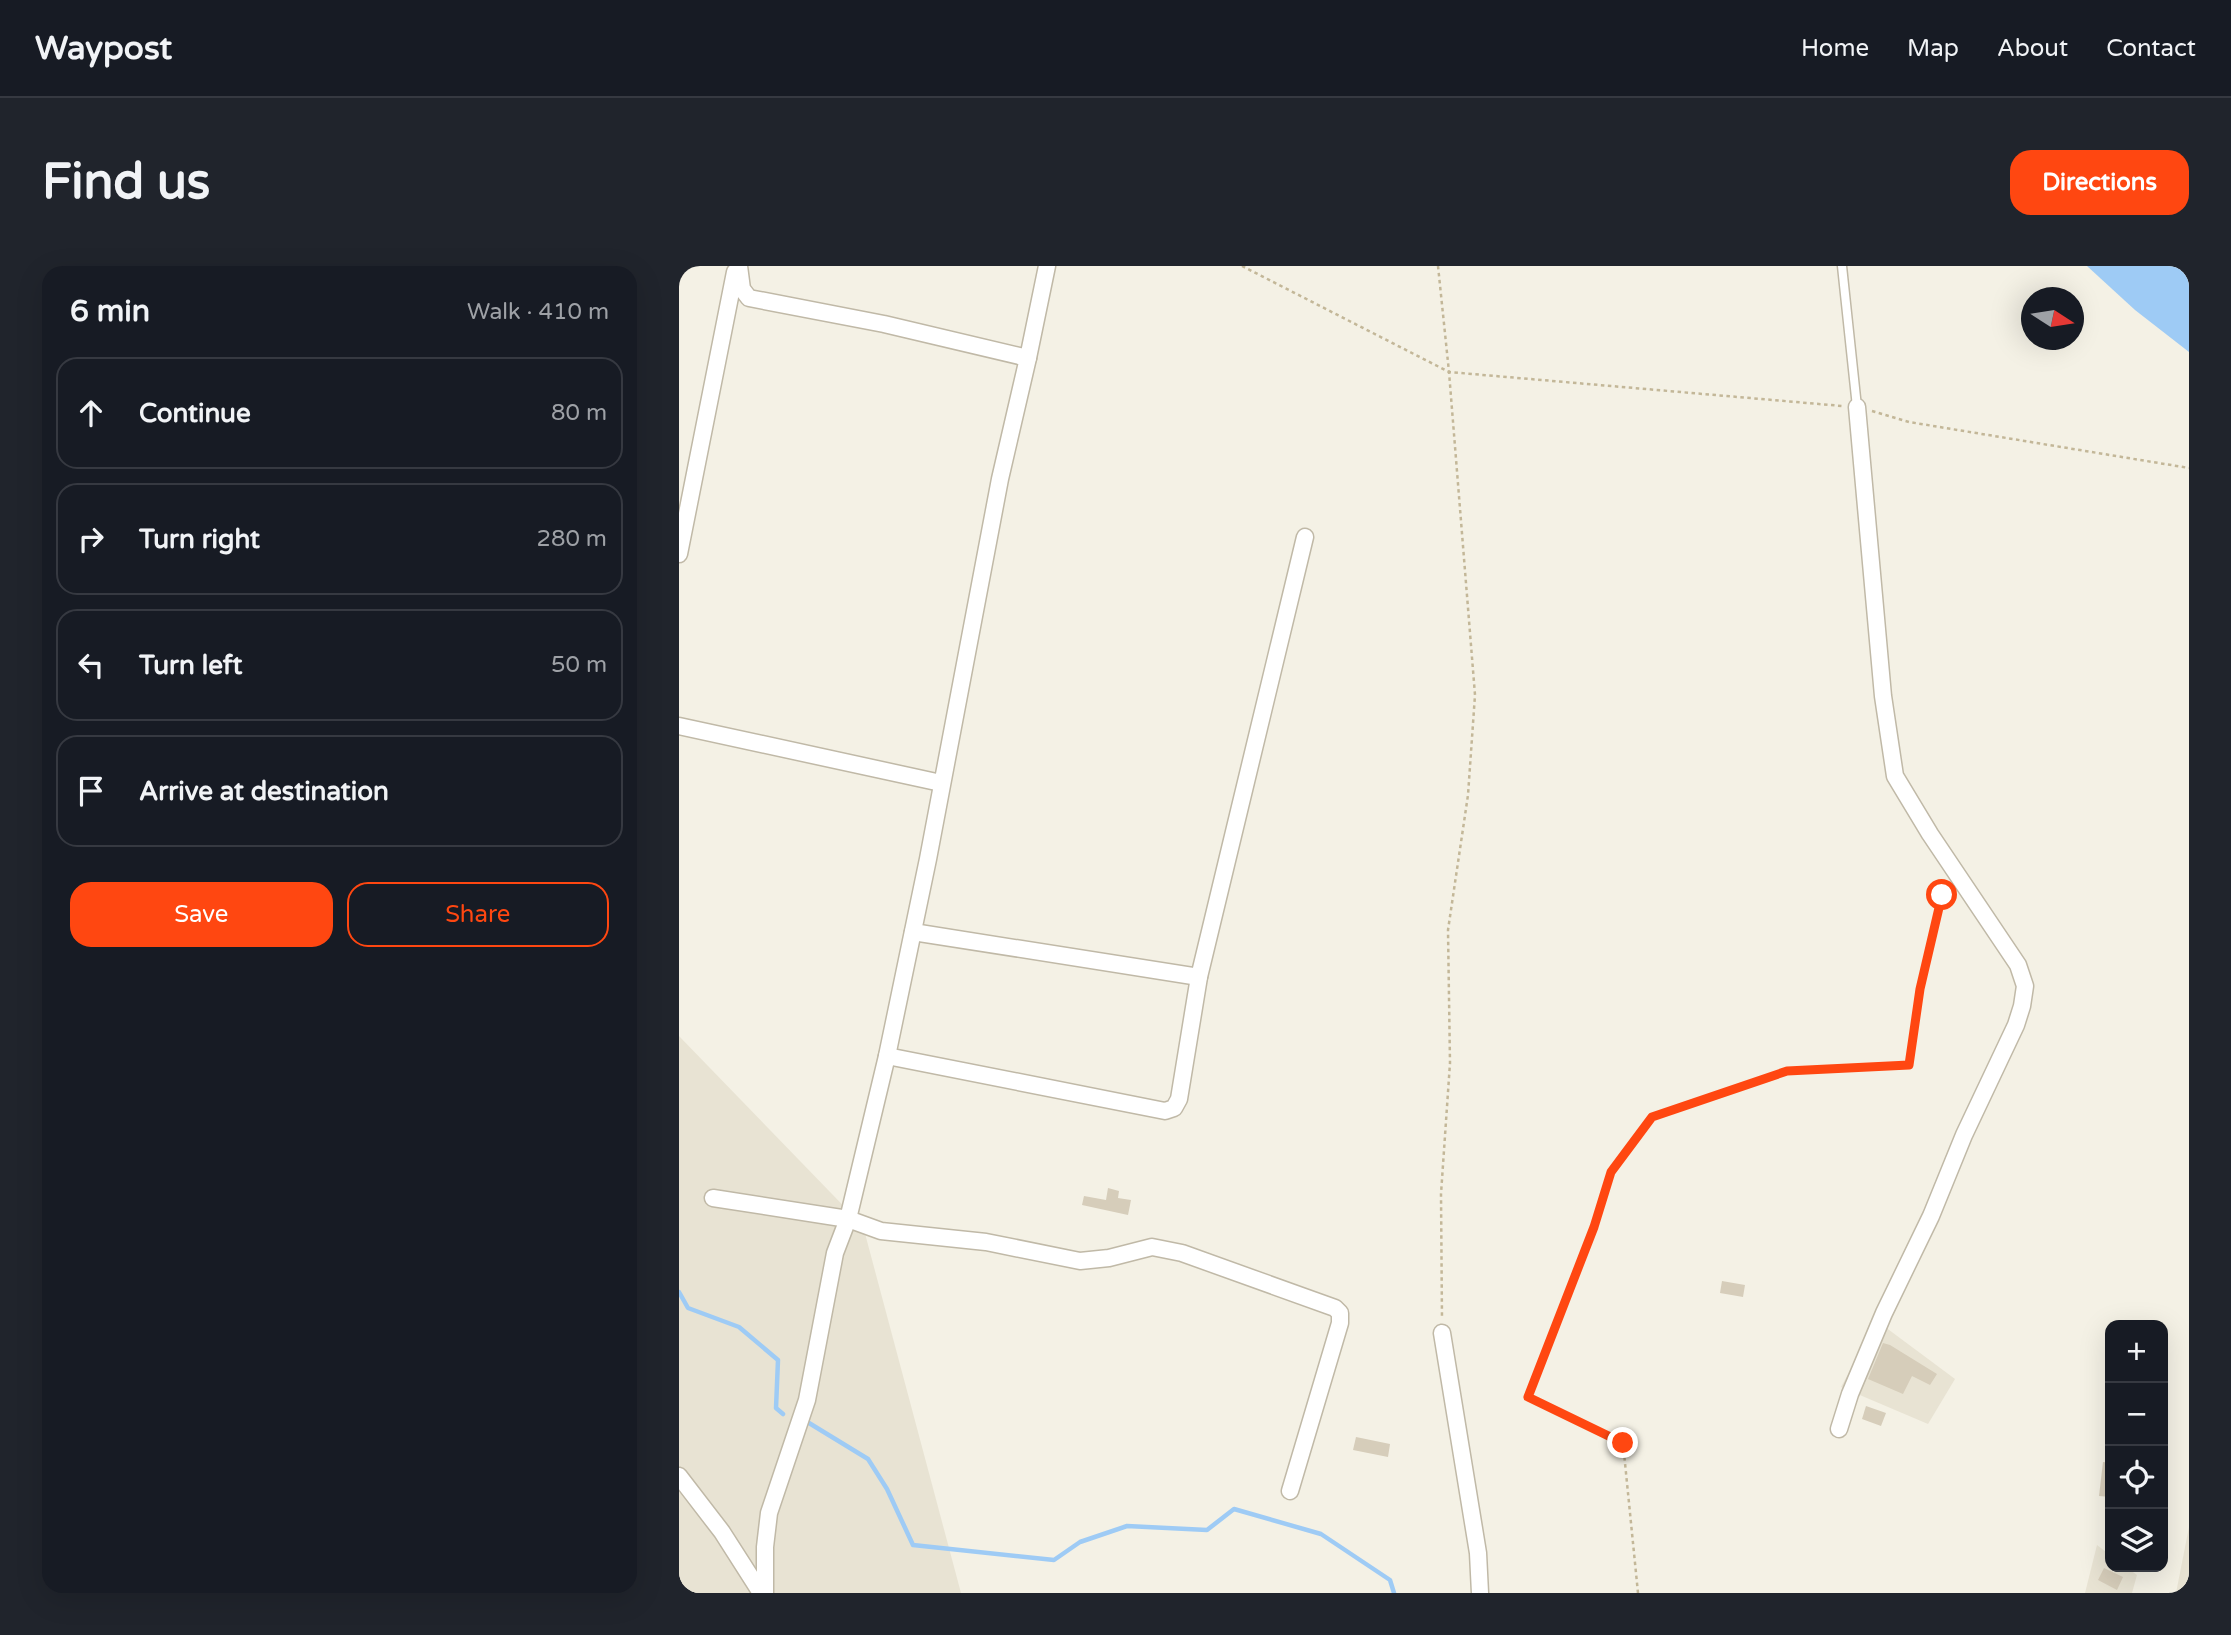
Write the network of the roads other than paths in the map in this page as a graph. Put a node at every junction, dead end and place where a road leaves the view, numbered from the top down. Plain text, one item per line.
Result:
1 (737, 266) edge
2 (1047, 266) edge
3 (1842, 266) edge
4 (1028, 358) junction
5 (1857, 407) joint
6 (1305, 537) dead end
7 (679, 554) edge
8 (679, 726) edge
9 (941, 783) junction
10 (913, 932) junction
11 (1199, 977) junction
12 (887, 1056) junction
13 (713, 1198) dead end
14 (848, 1219) junction
15 (1442, 1333) road end
16 (1839, 1429) dead end
17 (679, 1476) edge
18 (1290, 1491) dead end
19 (763, 1593) edge
20 (1480, 1593) edge

1 - 4 street
1 - 7 street
2 - 4 street
3 - 5 lane
4 - 9 street
5 - 16 street
6 - 11 street
8 - 9 street
9 - 10 street
10 - 11 street
10 - 12 street
11 - 12 street
12 - 14 street
13 - 14 street
14 - 18 street
14 - 19 street
15 - 20 street
17 - 19 street

